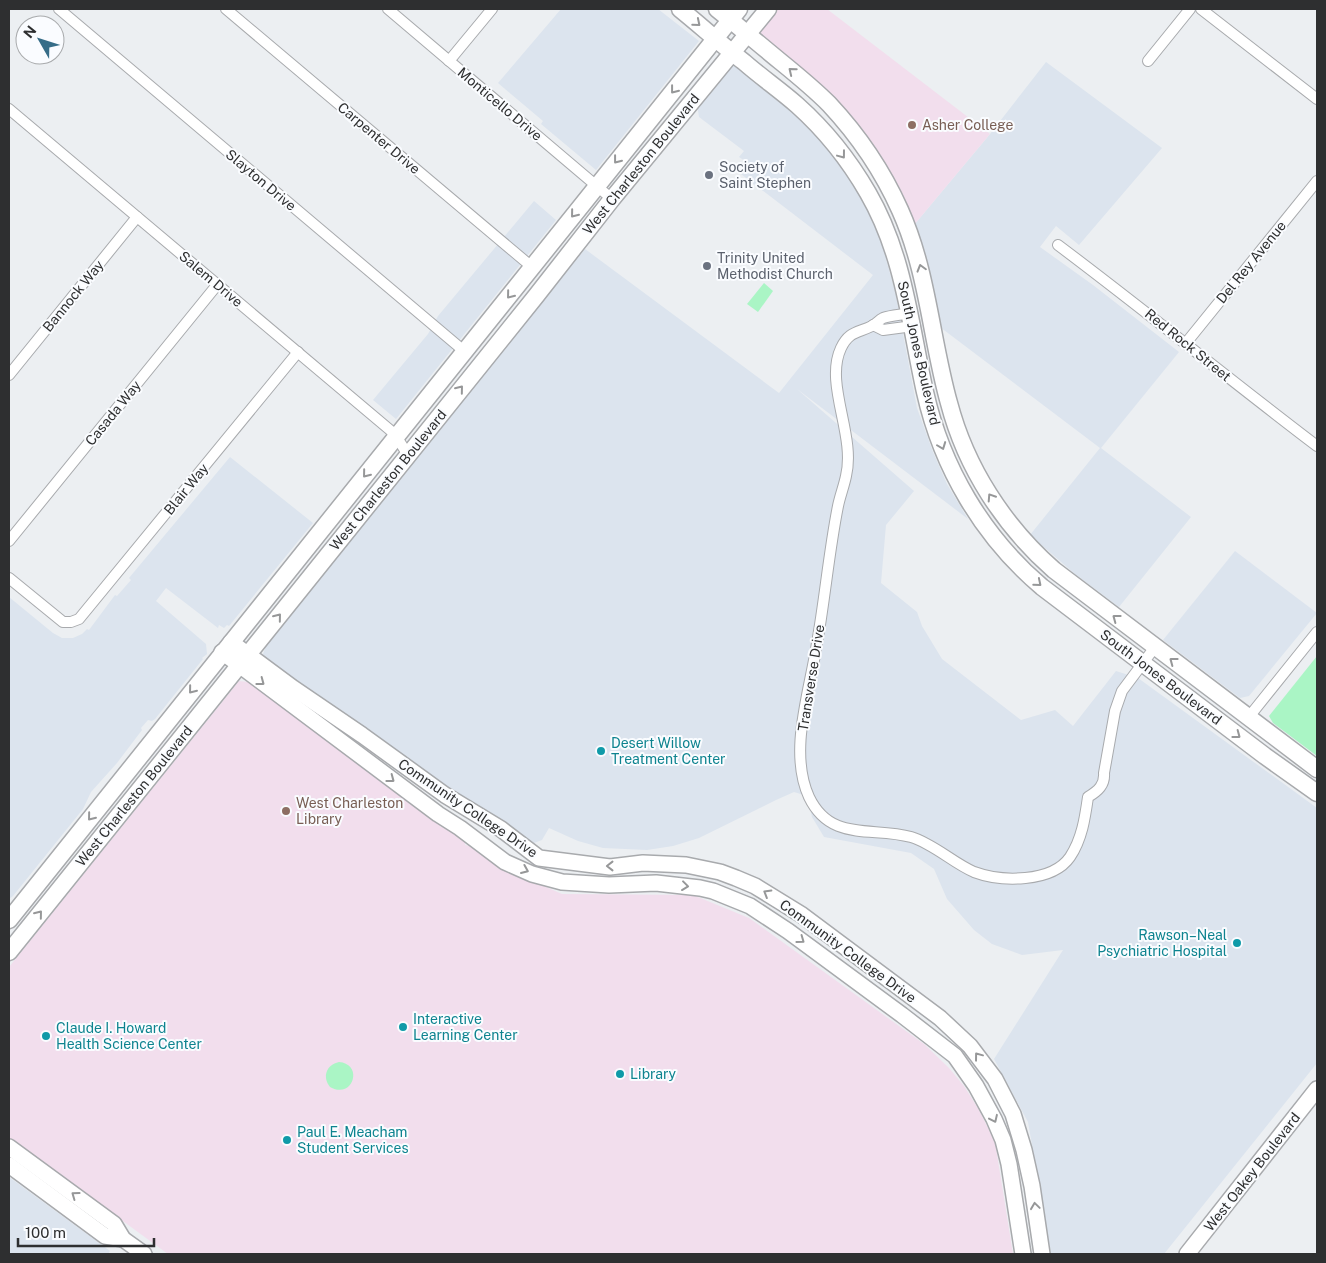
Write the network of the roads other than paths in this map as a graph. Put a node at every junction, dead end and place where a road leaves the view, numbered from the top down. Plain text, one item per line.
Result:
1 (59, 9) edge
2 (226, 9) edge
3 (388, 9) edge
4 (492, 9) edge
5 (680, 9) edge
6 (717, 9) edge
7 (768, 9) edge
8 (1190, 9) edge
9 (1201, 9) edge
10 (734, 14) edge
11 (747, 35) junction
12 (715, 38) junction
13 (732, 53) junction
14 (448, 61) junction
15 (1148, 61) dead end
16 (1317, 99) edge
17 (9, 109) edge
18 (1317, 181) edge
19 (597, 185) junction
20 (612, 198) junction
21 (137, 217) junction
22 (551, 243) junction
23 (1058, 245) dead end
24 (532, 267) junction
25 (217, 285) junction
26 (536, 296) junction
27 (906, 296) junction
28 (931, 315) junction
29 (911, 320) junction
30 (935, 336) junction
31 (1186, 343) junction
32 (464, 351) junction
33 (298, 352) junction
34 (9, 375) edge
35 (396, 436) junction
36 (1317, 446) edge
37 (408, 455) junction
38 (1020, 536) junction
39 (9, 541) edge
40 (1004, 549) junction
41 (9, 578) edge
42 (1317, 632) edge
43 (226, 647) junction
44 (1155, 647) junction
45 (243, 660) junction
46 (1142, 663) junction
47 (1248, 718) junction
48 (1317, 769) edge
49 (1317, 793) edge
50 (472, 812) junction
51 (460, 828) junction
52 (720, 872) junction
53 (713, 891) junction
54 (9, 920) edge
55 (9, 952) edge
56 (916, 1000) junction
57 (902, 1014) junction
58 (1003, 1093) junction
59 (1315, 1097) edge
60 (985, 1100) junction
61 (9, 1147) edge
62 (9, 1156) edge
63 (9, 1165) edge
64 (53, 1179) junction
65 (90, 1215) junction
66 (144, 1254) edge
67 (1023, 1254) edge
68 (1042, 1254) edge
69 (1187, 1254) edge

1 - 32 street, Slayton Drive
2 - 24 street, Carpenter Drive
3 - 14 street, Monticello Drive
4 - 14 street
5 -> 12 main road, South Jones Boulevard
6 - 10 main road, South Jones Boulevard
7 - 11 main road, West Charleston Boulevard
8 - 15 street
9 - 16 street
10 - 11 main road, South Jones Boulevard
10 - 12 main road, West Charleston Boulevard
11 - 13 main road, West Charleston Boulevard
28 -> 11 main road, South Jones Boulevard
12 - 13 main road, South Jones Boulevard
12 -> 19 main road, West Charleston Boulevard
13 - 20 main road, West Charleston Boulevard
13 -> 27 main road, South Jones Boulevard
14 - 19 street, Monticello Drive
17 - 21 street, Salem Drive
18 - 31 street, Del Rey Avenue
19 - 20 street, Monticello Drive
19 -> 22 main road, West Charleston Boulevard
20 - 26 main road, West Charleston Boulevard
21 - 25 street, Salem Drive
21 - 34 street, Bannock Way
22 - 24 main road, West Charleston Boulevard
22 - 26 main road
23 - 31 street, Red Rock Street
24 -> 32 main road, West Charleston Boulevard
25 - 33 street, Salem Drive
25 - 39 street, Casada Way
37 -> 26 main road, West Charleston Boulevard
27 - 28 main road
27 - 29 main road, South Jones Boulevard
28 - 30 main road, South Jones Boulevard
29 - 30 main road
29 -> 40 main road, South Jones Boulevard
29 - 46 street, Transverse Drive
38 -> 30 main road, South Jones Boulevard
31 - 36 street, Red Rock Street
32 - 35 main road, West Charleston Boulevard
33 - 35 street, Salem Drive
33 - 41 street, Blair Way
35 - 37 street, Salem Drive
35 -> 43 main road, West Charleston Boulevard
45 -> 37 main road, West Charleston Boulevard
38 - 40 main road
44 -> 38 main road, South Jones Boulevard
40 -> 46 main road, South Jones Boulevard
42 - 47 street
43 - 45 street, Community College Drive
43 -> 54 main road, West Charleston Boulevard
44 - 46 street, Transverse Drive
47 -> 44 main road, South Jones Boulevard
45 - 50 street, Community College Drive
45 -> 51 street, Community College Drive
55 -> 45 main road, West Charleston Boulevard
46 -> 49 main road, South Jones Boulevard
47 - 48 main road, South Jones Boulevard
50 - 51 street
52 -> 50 street, Community College Drive
51 -> 53 street, Community College Drive
52 - 53 street
56 -> 52 street, Community College Drive
53 -> 57 street, Community College Drive
56 - 57 street
58 -> 56 street, Community College Drive
57 - 60 street, Community College Drive
58 - 60 street
68 -> 58 street, Community College Drive
59 - 69 street, West Oakey Boulevard
60 -> 67 street, Community College Drive
61 - 64 street
62 - 64 street
63 - 65 street
65 -> 64 street
65 - 66 street

